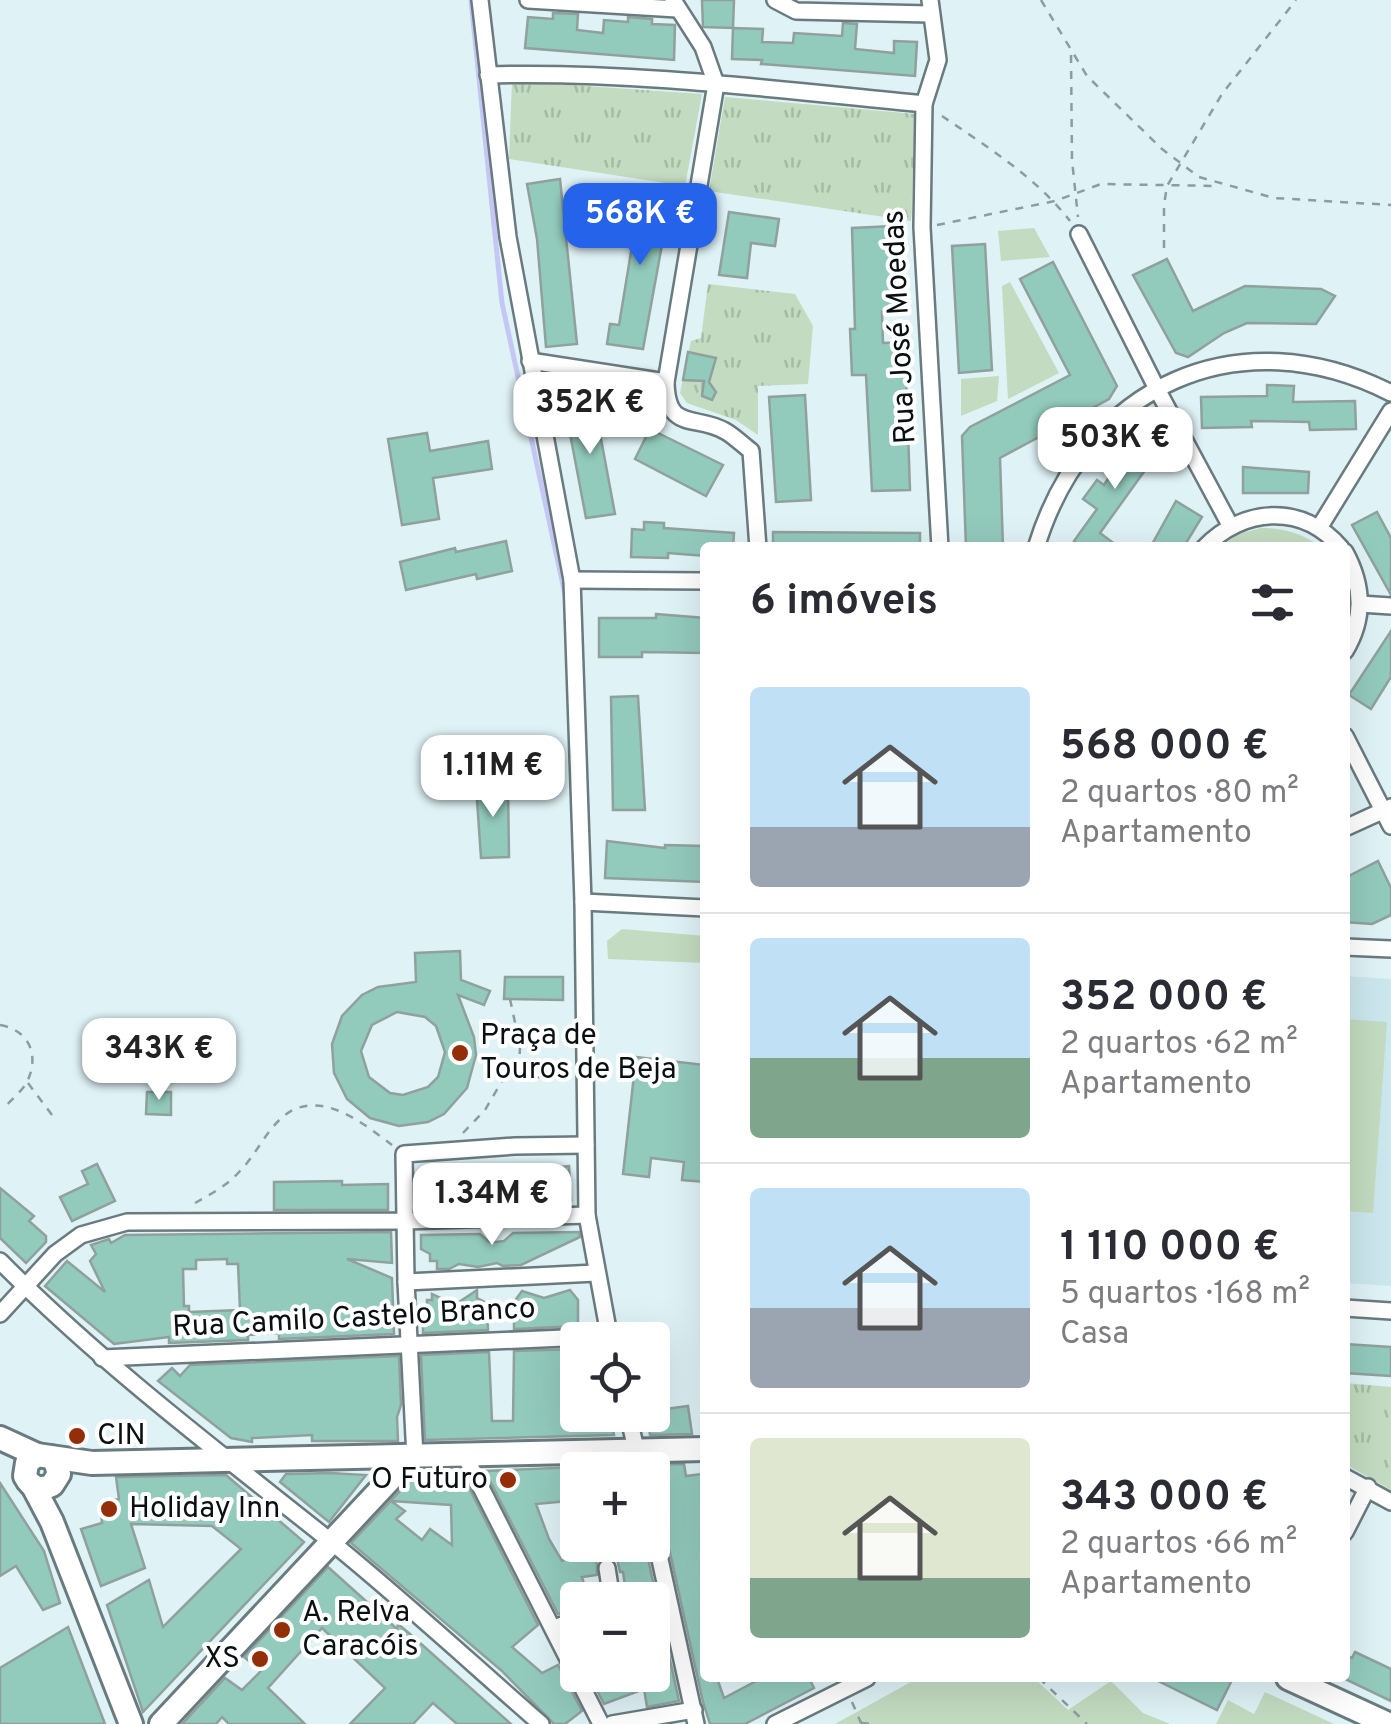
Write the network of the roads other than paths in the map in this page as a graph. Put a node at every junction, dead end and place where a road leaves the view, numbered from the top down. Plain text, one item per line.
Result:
1 (480, 0) edge
2 (528, 0) edge
3 (776, 0) edge
4 (675, 4) edge
5 (930, 7) edge
6 (488, 75) junction
7 (716, 84) junction
8 (924, 104) junction
9 (1080, 234) road end
10 (530, 361) junction
11 (666, 382) junction
12 (1156, 389) junction
13 (1391, 394) edge
14 (1391, 410) edge
15 (1230, 525) junction
16 (1319, 528) junction
17 (758, 542) edge
18 (940, 542) edge
19 (1038, 542) edge
20 (1211, 542) edge
21 (1334, 542) edge
22 (1350, 562) edge
23 (572, 580) junction
24 (700, 581) edge
25 (1360, 604) junction
26 (1391, 606) edge
27 (1350, 639) edge
28 (1350, 745) edge
29 (1388, 815) edge
30 (1350, 826) edge
31 (582, 902) junction
32 (700, 908) edge
33 (1350, 947) edge
34 (1391, 950) edge
35 (586, 1145) junction
36 (586, 1215) junction
37 (404, 1221) junction
38 (0, 1261) edge
39 (596, 1274) junction
40 (406, 1282) junction
41 (27, 1288) junction
42 (1350, 1308) edge
43 (1391, 1310) edge
44 (0, 1314) edge
45 (606, 1322) edge
46 (560, 1339) edge
47 (411, 1344) junction
48 (102, 1358) junction
49 (700, 1453) edge
50 (465, 1456) junction
51 (670, 1457) edge
52 (412, 1458) junction
53 (560, 1458) edge
54 (227, 1462) junction
55 (1350, 1479) edge
56 (1368, 1487) junction
57 (1391, 1502) edge
58 (1350, 1522) edge
59 (331, 1542) junction
60 (661, 1562) edge
61 (607, 1568) dead end
62 (609, 1582) edge
63 (560, 1626) edge
64 (554, 1628) junction
65 (827, 1682) edge
66 (858, 1682) edge
67 (1297, 1682) edge
68 (839, 1692) junction
69 (695, 1717) edge
70 (131, 1724) edge
71 (161, 1724) edge
72 (542, 1724) edge
73 (601, 1724) edge
74 (612, 1724) edge
75 (775, 1724) edge
76 (1388, 1724) edge

1 - 6 street
2 - 4 street
3 - 5 street
4 - 7 street
5 - 8 street, Rua José Moedas
6 - 7 street
6 - 10 street
7 - 8 street
7 - 11 street
8 - 18 street, Rua José Moedas
9 - 12 street
10 - 11 street
10 - 23 street
11 - 17 street
12 - 13 street
12 - 15 street
12 - 19 street
14 - 16 street
15 - 16 street
15 - 20 street
16 - 21 street
22 - 25 street
23 - 24 street
23 - 31 street
25 - 26 street
25 - 27 street
28 - 29 street
29 - 30 street
31 - 32 street
31 - 35 street
33 - 34 street
35 - 36 street
35 - 37 street
36 - 37 street
36 - 39 street
37 - 40 street
37 - 41 street
38 - 41 street
39 - 40 street
39 - 45 street
40 - 47 street
41 - 44 street
41 - 48 street
42 - 43 street
46 - 47 street, Rua Camilo Castelo Branco
47 - 48 street, Rua Camilo Castelo Branco
47 - 52 street
48 - 54 street
49 - 51 main road
50 - 52 main road
50 - 53 main road
50 - 64 street
52 - 54 main road
52 - 59 main road
54 - 59 street
54 - 70 main road
55 - 56 street
56 - 57 street
56 - 58 street
59 - 71 main road
59 - 72 street
60 - 69 street
61 - 62 street
63 - 64 street
64 - 73 street
65 - 68 street
66 - 68 street
67 - 76 main road
68 - 75 street
69 - 74 street

